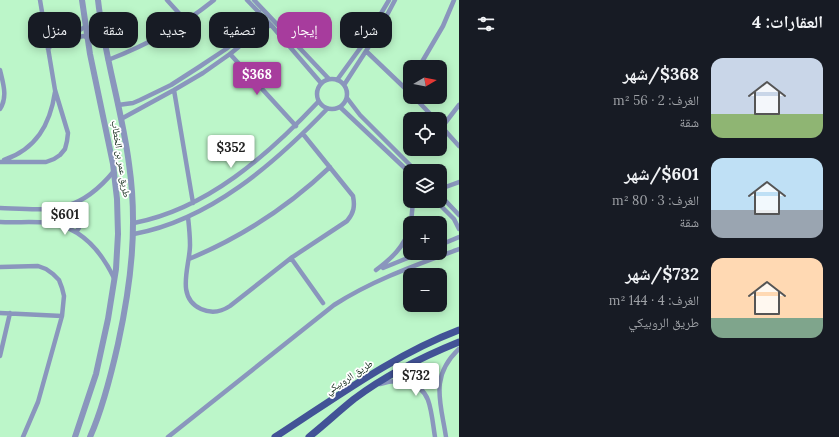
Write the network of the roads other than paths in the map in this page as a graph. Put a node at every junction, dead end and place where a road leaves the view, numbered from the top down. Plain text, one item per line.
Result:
1 (40, 0) edge
2 (82, 0) edge
3 (98, 0) edge
4 (168, 0) edge
5 (214, 0) edge
6 (247, 0) edge
7 (254, 0) edge
8 (389, 0) edge
9 (395, 0) edge
10 (454, 2) edge
11 (459, 5) edge
12 (42, 12) edge
13 (178, 12) edge
14 (198, 12) edge
15 (259, 12) edge
16 (271, 25) joint
17 (86, 26) junction
18 (81, 29) edge
19 (88, 38) junction
20 (146, 44) edge
21 (226, 48) edge
22 (48, 49) joint
23 (366, 50) junction
24 (230, 54) junction
25 (108, 60) junction
26 (423, 60) edge
27 (0, 70) edge
28 (329, 79) junction
29 (337, 80) junction
30 (320, 83) junction
31 (344, 85) junction
32 (403, 86) edge
33 (55, 90) junction
34 (174, 90) junction
35 (347, 98) junction
36 (318, 102) junction
37 (421, 104) edge
38 (118, 105) junction
39 (459, 105) edge
40 (340, 107) junction
41 (0, 109) edge
42 (327, 109) junction
43 (428, 112) edge
44 (121, 118) junction
45 (447, 119) edge
46 (296, 126) junction
47 (447, 133) edge
48 (303, 134) junction
49 (459, 146) edge
50 (0, 162) edge
51 (409, 164) edge
52 (403, 166) edge
53 (330, 167) junction
54 (114, 171) junction
55 (459, 182) edge
56 (447, 186) edge
57 (447, 202) edge
58 (193, 203) junction
59 (74, 204) junction
60 (0, 208) edge
61 (443, 208) edge
62 (459, 215) edge
63 (188, 217) junction
64 (0, 222) edge
65 (134, 223) junction
66 (459, 229) edge
67 (76, 232) junction
68 (134, 234) junction
69 (459, 237) edge
70 (447, 242) edge
71 (403, 243) edge
72 (459, 249) edge
73 (291, 258) junction
74 (189, 259) junction
75 (403, 260) edge
76 (0, 267) edge
77 (376, 270) junction
78 (381, 279) junction
79 (115, 280) junction
80 (323, 303) dead end
81 (0, 313) edge
82 (10, 313) junction
83 (62, 316) junction
84 (459, 330) edge
85 (459, 342) edge
86 (459, 350) edge
87 (0, 356) edge
88 (373, 386) junction
89 (439, 399) junction
90 (428, 401) junction
91 (447, 436) edge
92 (23, 437) edge
93 (74, 437) edge
94 (90, 437) edge
95 (168, 437) edge
96 (275, 437) edge
97 (309, 437) edge
98 (435, 437) edge

1 - 12 street
2 - 17 street, طريق عمر بن الخطاب
3 - 25 street, طريق عمر بن الخطاب
4 - 13 street
5 - 14 street
6 - 15 street
7 - 28 street
8 - 29 street
9 - 23 street
10 - 11 street
10 - 26 street
16 - 24 street
16 - 30 street
17 - 18 street
17 - 19 street, طريق عمر بن الخطاب
19 - 22 street
19 - 54 street, طريق عمر بن الخطاب
20 - 25 street
21 - 38 street
22 - 33 street
23 - 31 street
23 - 32 street
24 - 34 street
24 - 46 street
25 - 38 street, طريق عمر بن الخطاب
27 - 41 street
28 - 29 street
28 - 30 street
29 - 31 street
30 - 36 street
31 - 35 street
33 - 50 street
33 - 50 street
34 - 44 street
34 - 58 street
35 - 40 street
35 - 51 street
36 - 42 street
36 - 46 street
37 - 43 street
38 - 44 street, طريق عمر بن الخطاب
39 - 45 street
40 - 42 street
40 - 52 street
42 - 48 street
44 - 65 street, طريق عمر بن الخطاب
46 - 58 street
47 - 49 street
48 - 53 street
48 - 63 street
53 - 73 street
53 - 74 street
54 - 59 street
54 - 79 street, طريق عمر بن الخطاب
55 - 56 street
57 - 62 street
58 - 65 street
59 - 60 street
59 - 67 street
61 - 66 street
63 - 68 street
63 - 74 street
64 - 67 street
65 - 68 street, طريق عمر بن الخطاب
67 - 79 street
68 - 94 street, طريق عمر بن الخطاب
69 - 70 street
71 - 77 street
72 - 78 street
73 - 74 street
73 - 80 street
75 - 77 street
76 - 83 street
77 - 78 street
78 - 95 street
79 - 93 street, طريق عمر بن الخطاب
81 - 82 street
82 - 83 street
82 - 87 street
83 - 92 street
84 - 96 main road, طريق الروبيكي
85 - 88 main road, طريق الروبيكي
86 - 89 street
88 - 90 street
88 - 97 main road, طريق الروبيكي
89 - 90 street
89 - 91 street
90 - 98 street

